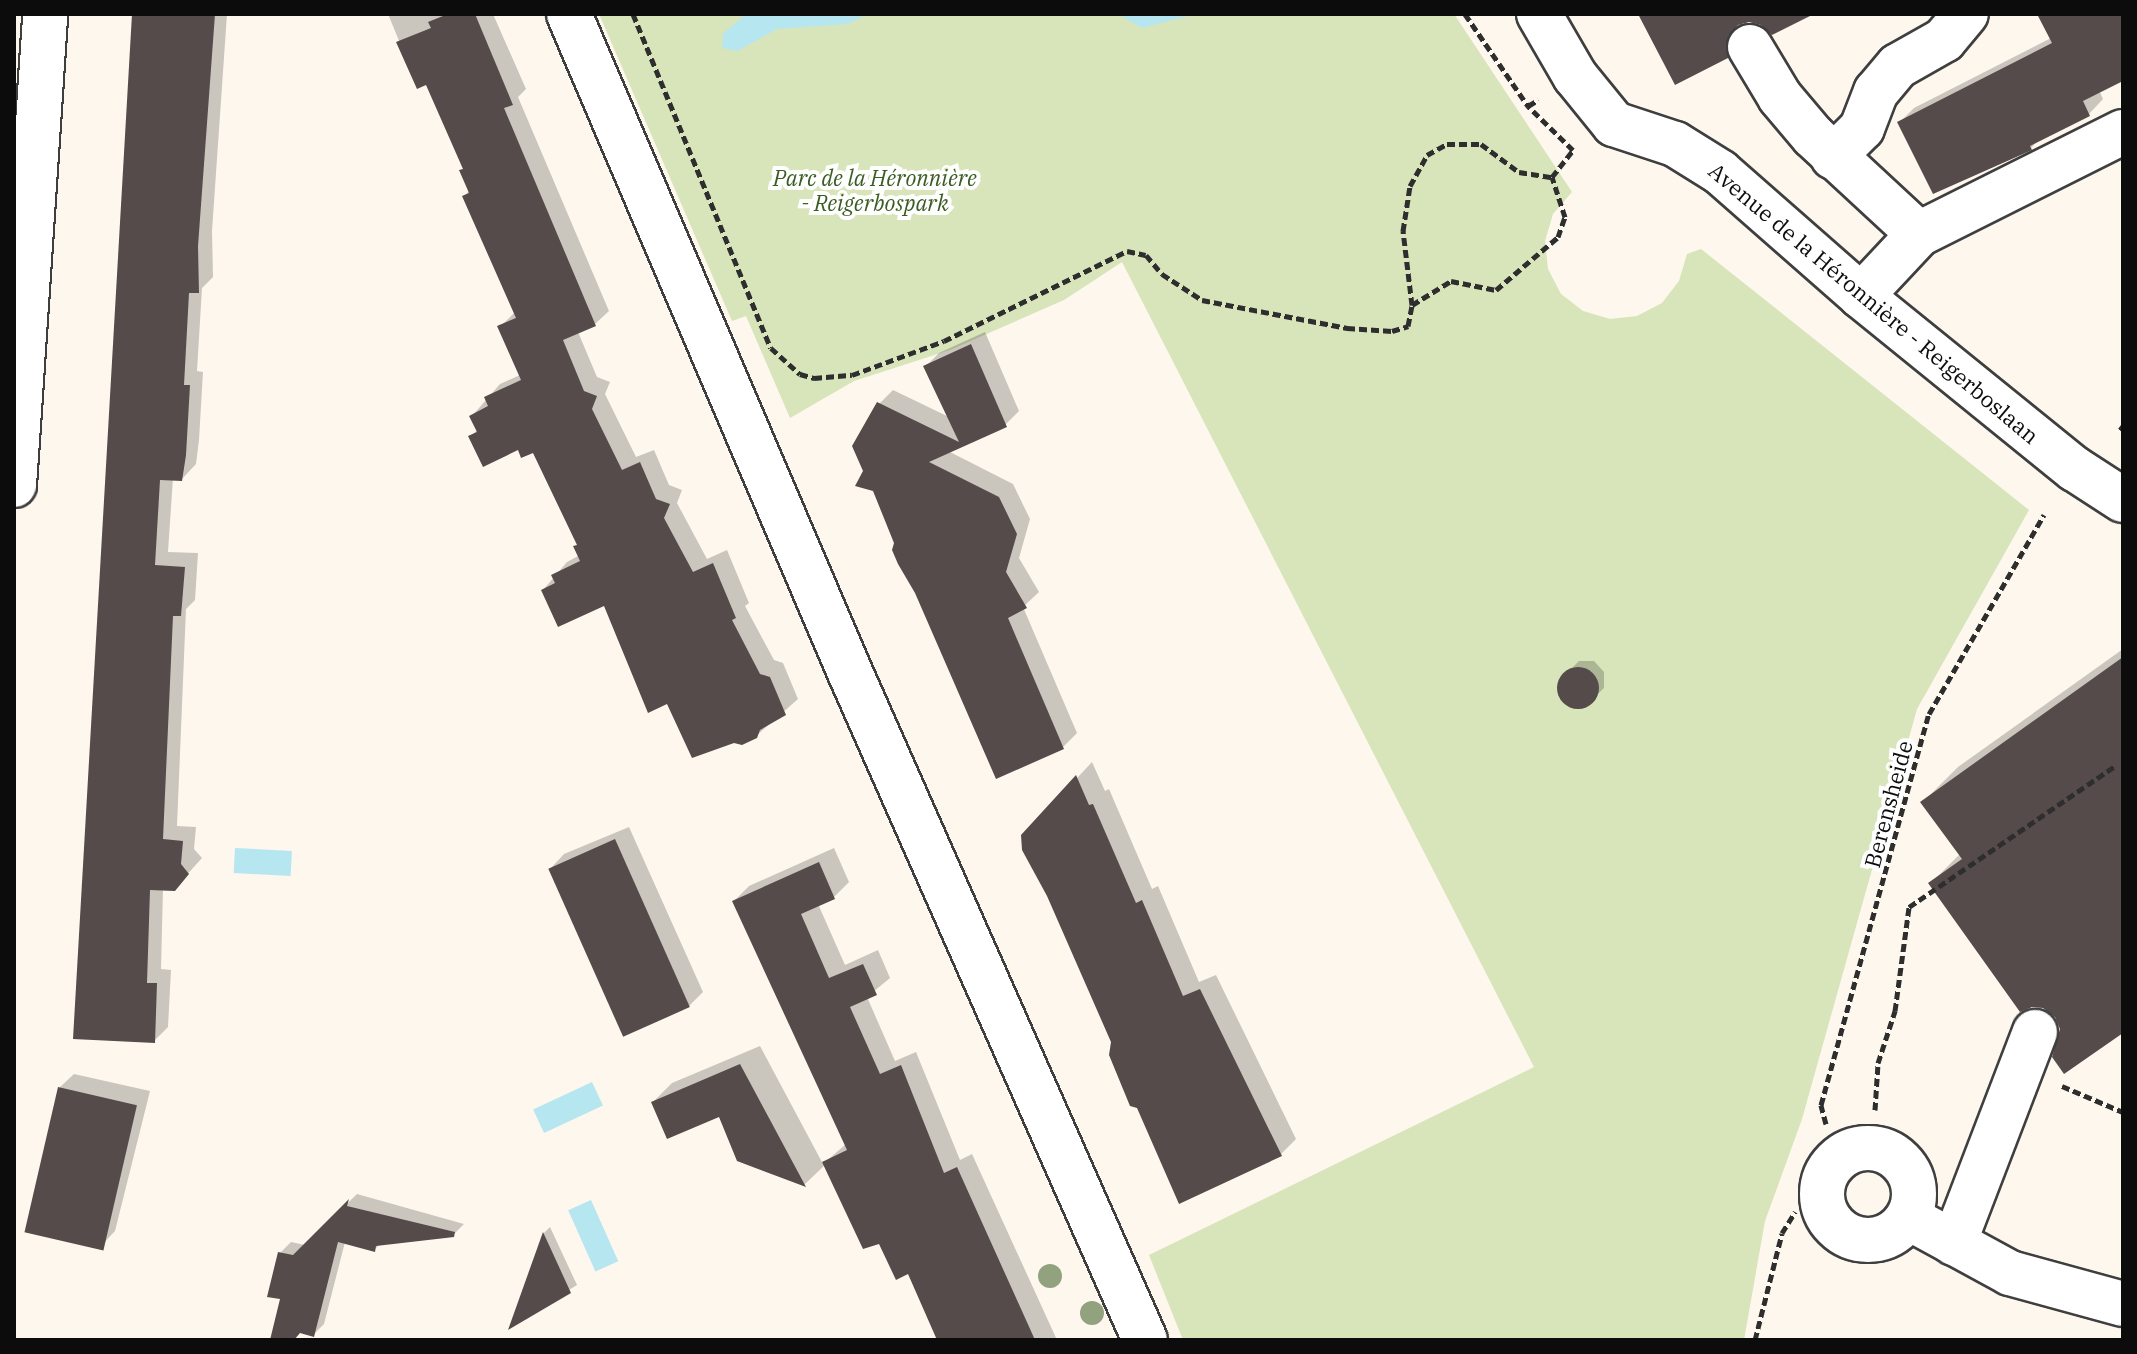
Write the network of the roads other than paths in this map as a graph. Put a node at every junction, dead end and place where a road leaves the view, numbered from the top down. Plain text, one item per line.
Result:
1 (45, 14) edge
2 (569, 14) edge
3 (1539, 14) edge
4 (1966, 14) edge
5 (1750, 47) dead end
6 (2123, 132) edge
7 (1833, 157) junction
8 (25, 167) edge
9 (1919, 234) junction
10 (1861, 296) junction
11 (14, 485) edge
12 (2123, 500) edge
13 (2027, 1051) road end
14 (1909, 1218) dead end
15 (1954, 1243) junction
16 (2123, 1304) edge
17 (1145, 1340) edge

1 - 8 street
2 - 17 street
3 - 10 street, Avenue de la Héronnière - Reigerboslaan
4 - 7 street
5 - 7 street
6 - 9 street
7 - 9 street
8 - 11 street
9 - 10 street
10 - 12 street, Avenue de la Héronnière - Reigerboslaan
13 - 15 street
14 - 15 street
15 - 16 street

